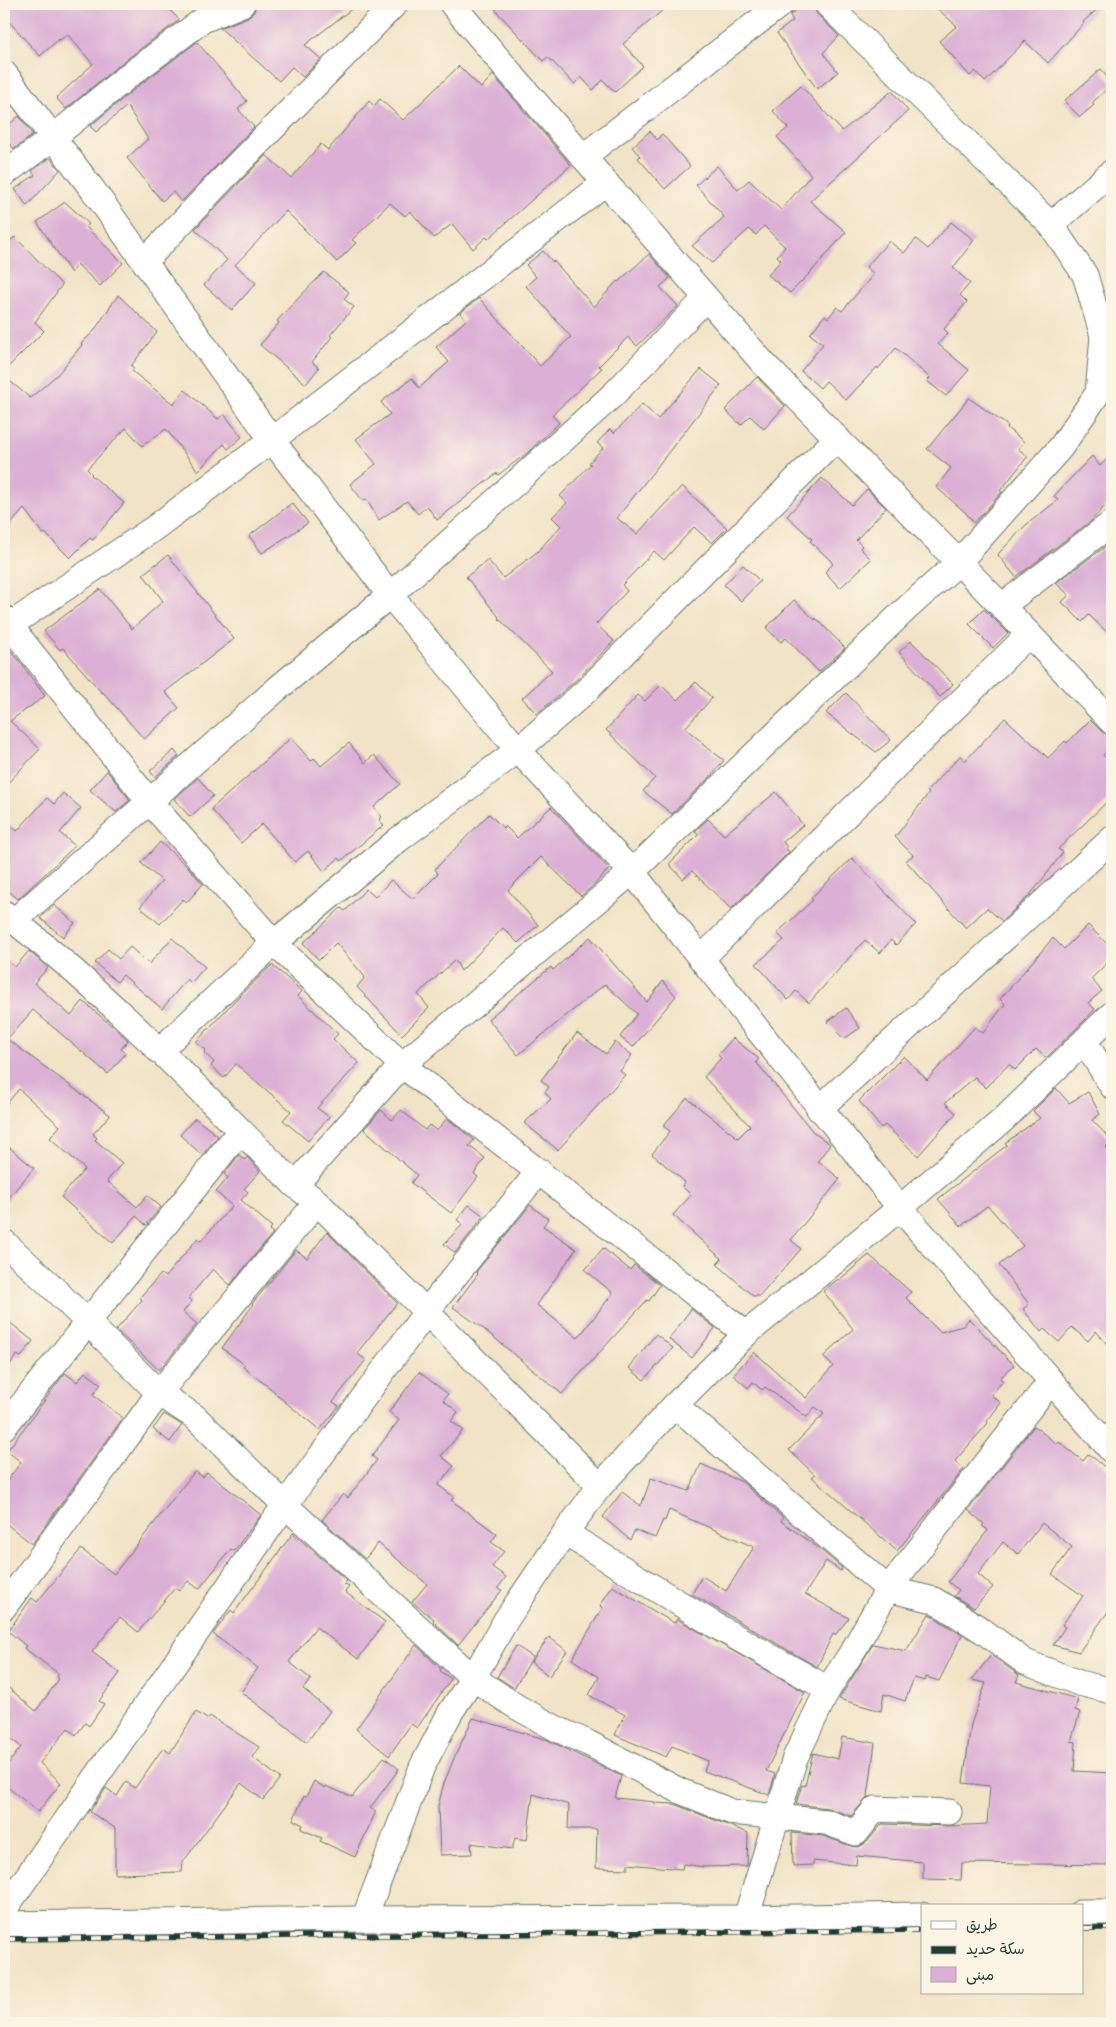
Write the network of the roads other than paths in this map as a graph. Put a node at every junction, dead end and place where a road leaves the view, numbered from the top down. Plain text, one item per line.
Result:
1 (242, 4) edge
2 (395, 4) edge
3 (452, 4) edge
4 (781, 4) edge
5 (827, 4) edge
6 (198, 12) edge
7 (4, 73) edge
8 (54, 137) junction
9 (583, 157) junction
10 (1112, 172) edge
11 (4, 174) edge
12 (605, 183) junction
13 (1051, 225) junction
14 (145, 260) junction
15 (706, 298) junction
16 (837, 438) junction
17 (272, 440) junction
18 (1112, 523) edge
19 (959, 562) junction
20 (390, 595) junction
21 (1002, 606) junction
22 (5, 624) edge
23 (1029, 634) junction
24 (1111, 718) edge
25 (518, 750) junction
26 (149, 801) junction
27 (1112, 840) edge
28 (632, 872) junction
29 (9, 917) edge
30 (274, 943) junction
31 (702, 958) junction
32 (1112, 1014) edge
33 (1085, 1042) junction
34 (159, 1051) junction
35 (402, 1065) junction
36 (1112, 1086) edge
37 (820, 1109) junction
38 (240, 1131) junction
39 (539, 1170) junction
40 (295, 1185) junction
41 (316, 1202) junction
42 (900, 1208) junction
43 (4, 1242) edge
44 (427, 1311) junction
45 (88, 1323) junction
46 (746, 1334) junction
47 (1051, 1381) junction
48 (159, 1393) junction
49 (675, 1405) junction
50 (4, 1427) edge
51 (1112, 1451) edge
52 (600, 1486) junction
53 (285, 1505) junction
54 (565, 1533) junction
55 (888, 1588) junction
56 (4, 1607) edge
57 (473, 1678) junction
58 (828, 1689) junction
59 (1112, 1691) edge
60 (949, 1812) dead end
61 (776, 1817) junction
62 (4, 1910) edge
63 (1084, 1912) edge
64 (1112, 1912) edge
65 (921, 1915) edge
66 (746, 1918) junction
67 (364, 1919) junction
68 (4, 1924) edge

1 - 6 street
2 - 14 street
3 - 9 street
4 - 9 street
5 - 13 street
6 - 8 street
7 - 8 street
8 - 11 street
8 - 14 street
9 - 12 street
10 - 13 street
12 - 15 street
12 - 17 street
13 - 19 street
14 - 17 street
15 - 16 street
15 - 20 street
16 - 19 street
16 - 25 street
17 - 20 street
17 - 22 street
18 - 21 street
19 - 21 street
19 - 28 street
20 - 25 street
20 - 26 street
21 - 23 street
22 - 26 street
23 - 24 street
23 - 31 street
25 - 28 street
25 - 30 street
26 - 29 street
26 - 30 street
27 - 37 street
28 - 31 street
28 - 35 street
29 - 34 street
30 - 34 street
30 - 35 street
31 - 37 street
32 - 33 street
33 - 36 street
33 - 42 street
34 - 38 street
35 - 39 street
35 - 40 street
37 - 42 street
38 - 40 street
38 - 45 street
39 - 44 street
39 - 46 street
40 - 41 street
41 - 44 street
41 - 48 street
42 - 46 street
42 - 47 street
43 - 45 street
44 - 52 street
44 - 53 street
45 - 48 street
45 - 50 street
46 - 49 street
47 - 51 street
47 - 55 street
48 - 53 street
48 - 56 street
49 - 52 street
49 - 55 street
52 - 54 street
53 - 57 street
53 - 62 street
54 - 57 street
54 - 58 street
55 - 58 street
55 - 59 street
57 - 61 street
57 - 67 street
58 - 61 street
60 - 61 street
61 - 66 street
63 - 64 street
65 - 66 street
66 - 67 street
67 - 68 street

